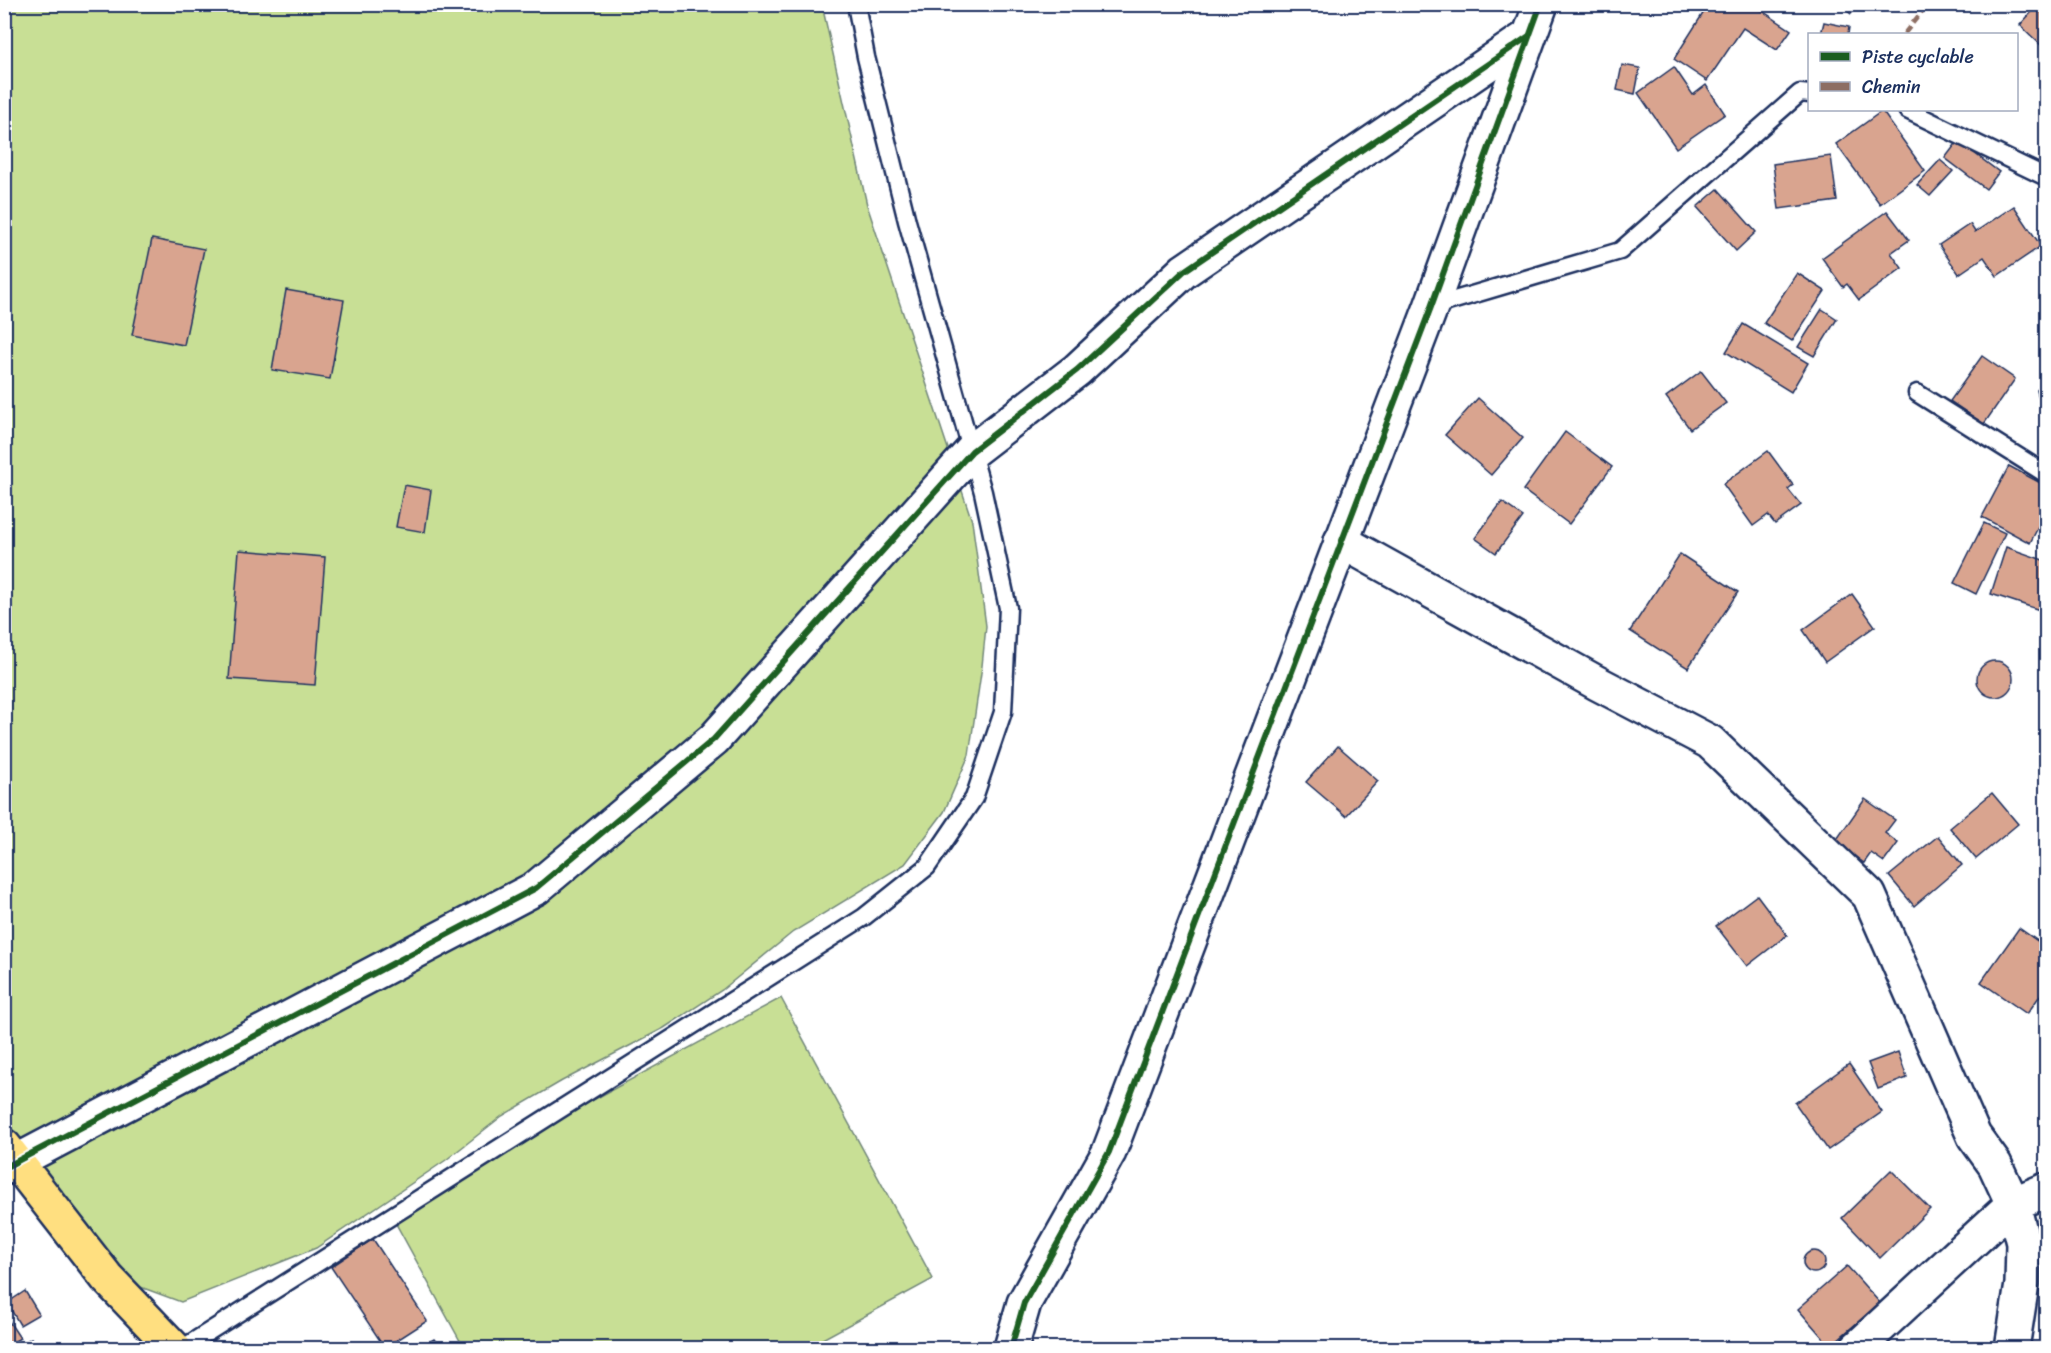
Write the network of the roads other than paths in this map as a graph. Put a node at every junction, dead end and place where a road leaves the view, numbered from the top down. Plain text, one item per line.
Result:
1 (856, 4) edge
2 (1540, 4) edge
3 (1529, 36) junction
4 (1808, 94) edge
5 (1909, 111) edge
6 (2046, 177) edge
7 (1431, 307) junction
8 (1917, 393) dead end
9 (972, 451) junction
10 (2046, 474) edge
11 (1341, 541) junction
12 (8, 1159) edge
13 (2046, 1190) edge
14 (2013, 1204) junction
15 (174, 1348) edge
16 (183, 1348) edge
17 (1011, 1348) edge
18 (1857, 1348) edge
19 (2012, 1348) edge

1 - 9 lane
2 - 3 street
3 - 7 street
3 - 9 street
4 - 7 lane
5 - 6 lane
7 - 11 street
8 - 10 lane
9 - 12 street
9 - 16 lane
11 - 14 street
11 - 17 street
12 - 15 highway
13 - 14 street
14 - 18 street
14 - 19 street

